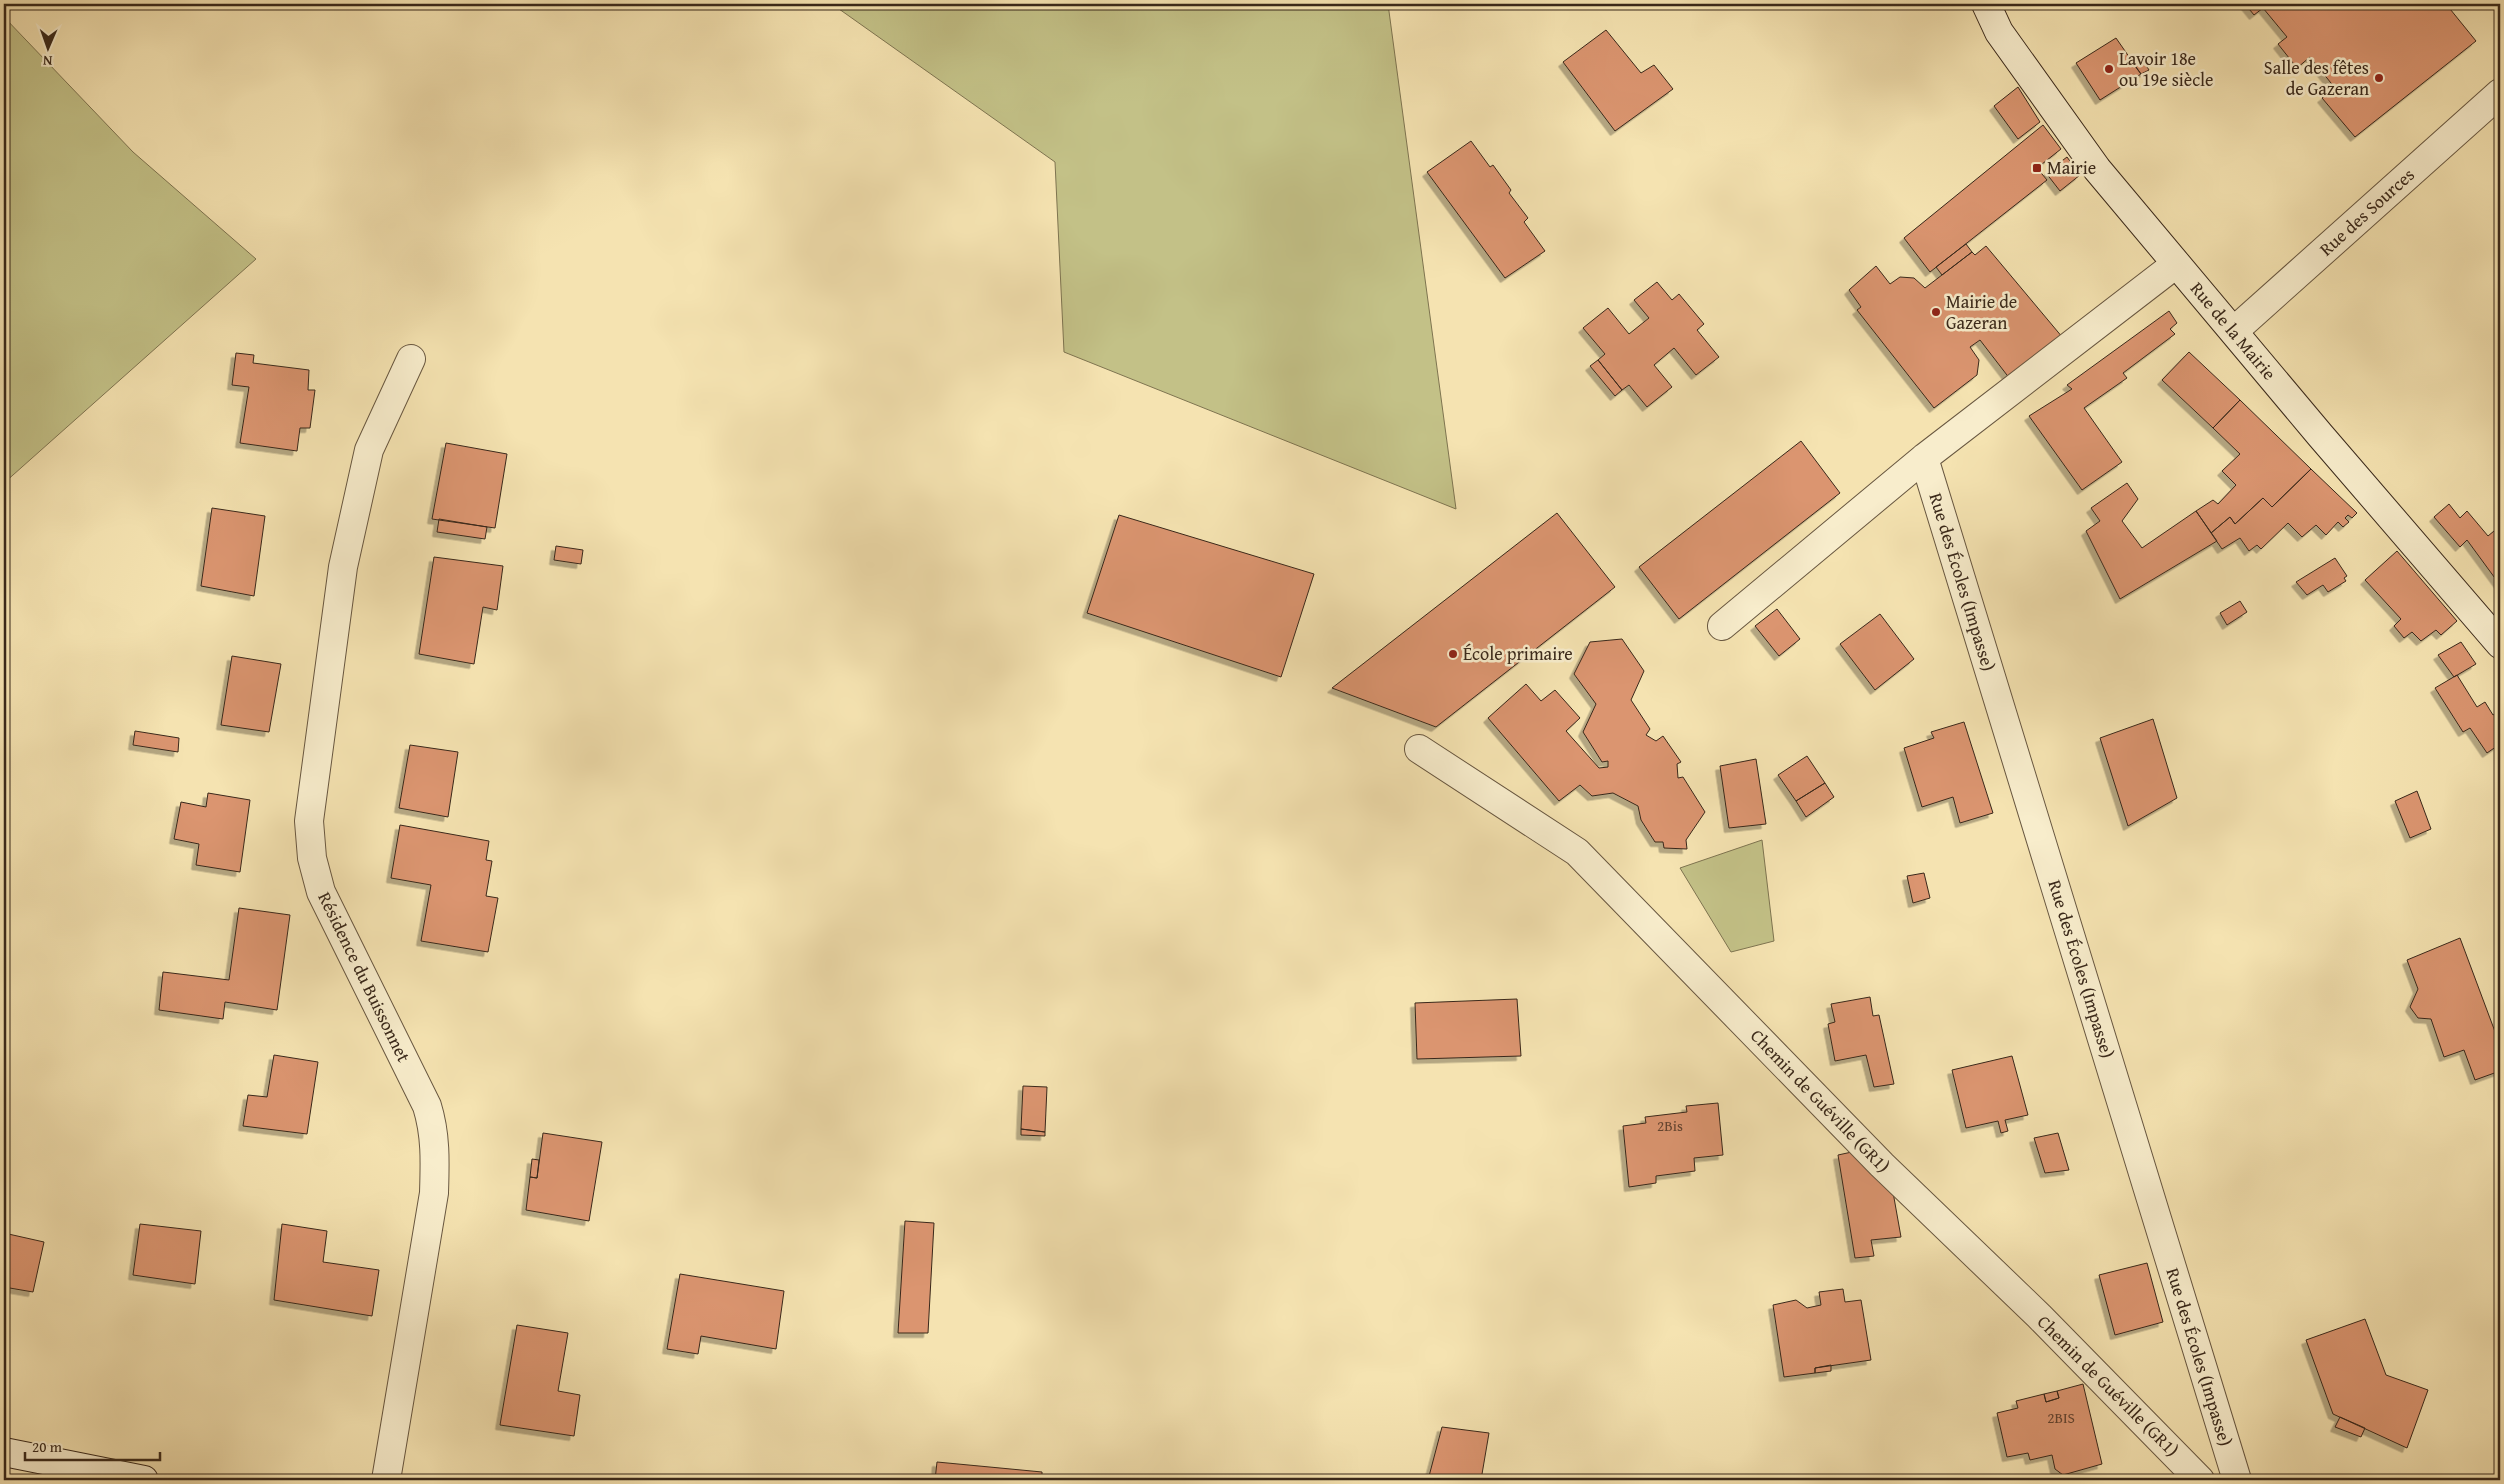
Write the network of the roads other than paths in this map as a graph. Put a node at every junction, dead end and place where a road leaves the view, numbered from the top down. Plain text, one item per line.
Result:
1 (1986, 4) edge
2 (2500, 93) edge
3 (2176, 264) junction
4 (2234, 331) junction
5 (411, 359) dead end
6 (1924, 458) junction
7 (1722, 626) dead end
8 (2500, 644) edge
9 (1419, 749) dead end
10 (4, 1452) edge
11 (144, 1480) edge
12 (386, 1480) edge
13 (2200, 1480) edge
14 (2237, 1480) edge

1 - 3 street, Rue de la Mairie
2 - 4 street, Rue des Sources
3 - 4 street, Rue de la Mairie
3 - 6 street
4 - 8 street, Rue de la Mairie
5 - 12 street, Résidence du Buissonnet
6 - 7 street
6 - 14 street, Rue des Écoles (Impasse)
9 - 13 street, Chemin de Guéville (GR1)
10 - 11 street

